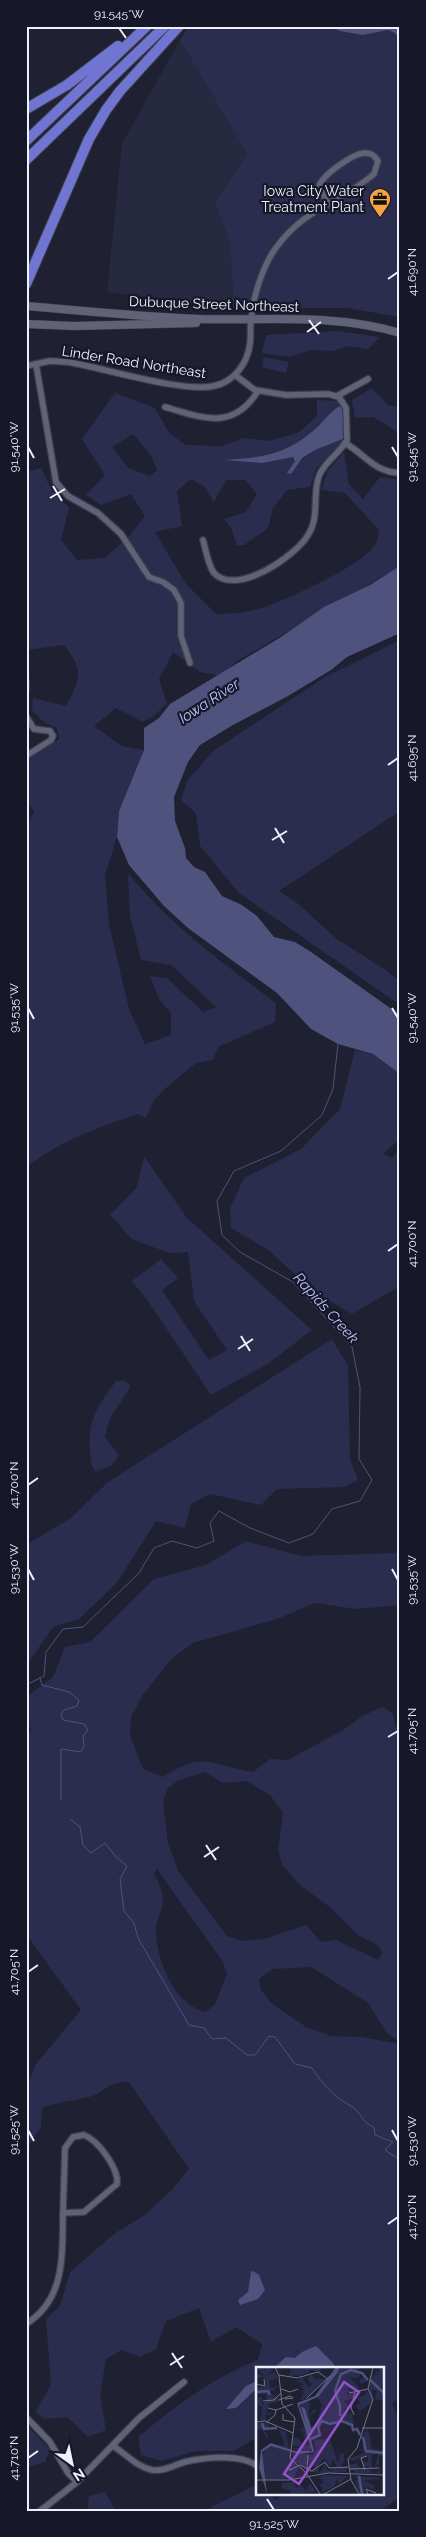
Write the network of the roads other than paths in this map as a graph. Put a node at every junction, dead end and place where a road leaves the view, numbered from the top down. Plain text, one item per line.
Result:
1 (142, 26) edge
2 (147, 26) edge
3 (165, 26) edge
4 (180, 26) edge
5 (26, 109) edge
6 (26, 141) edge
7 (26, 160) edge
8 (327, 202) junction
9 (26, 284) edge
10 (26, 306) edge
11 (247, 320) junction
12 (26, 324) edge
13 (400, 333) edge
14 (36, 364) junction
15 (26, 366) edge
16 (235, 375) junction
17 (368, 379) dead end
18 (258, 391) junction
19 (337, 396) junction
20 (165, 408) dead end
21 (345, 443) junction
22 (400, 473) edge
23 (203, 540) dead end
24 (190, 664) dead end
25 (26, 682) edge
26 (26, 689) edge
27 (26, 716) edge
28 (26, 756) edge
29 (63, 2212) junction
30 (26, 2324) edge
31 (184, 2382) dead end
32 (26, 2417) edge
33 (113, 2446) junction
34 (256, 2465) edge
35 (77, 2482) junction
36 (40, 2511) edge

1 - 5 highway
2 - 6 highway
3 - 7 highway
4 - 9 highway
8 - 8 street
8 - 11 street
10 - 11 main road, Dubuque Street Northeast
11 - 12 main road
11 - 13 main road, Dubuque Street Northeast
11 - 16 street
14 - 15 street, Linder Road Northeast
14 - 16 street, Linder Road Northeast
14 - 24 street
16 - 18 street
17 - 19 street
18 - 19 street
18 - 20 street
19 - 21 street
21 - 22 street
21 - 23 street
25 - 26 street
27 - 28 street
29 - 29 street
29 - 30 street
31 - 33 street
32 - 35 street
33 - 34 street
33 - 35 street
35 - 36 street

